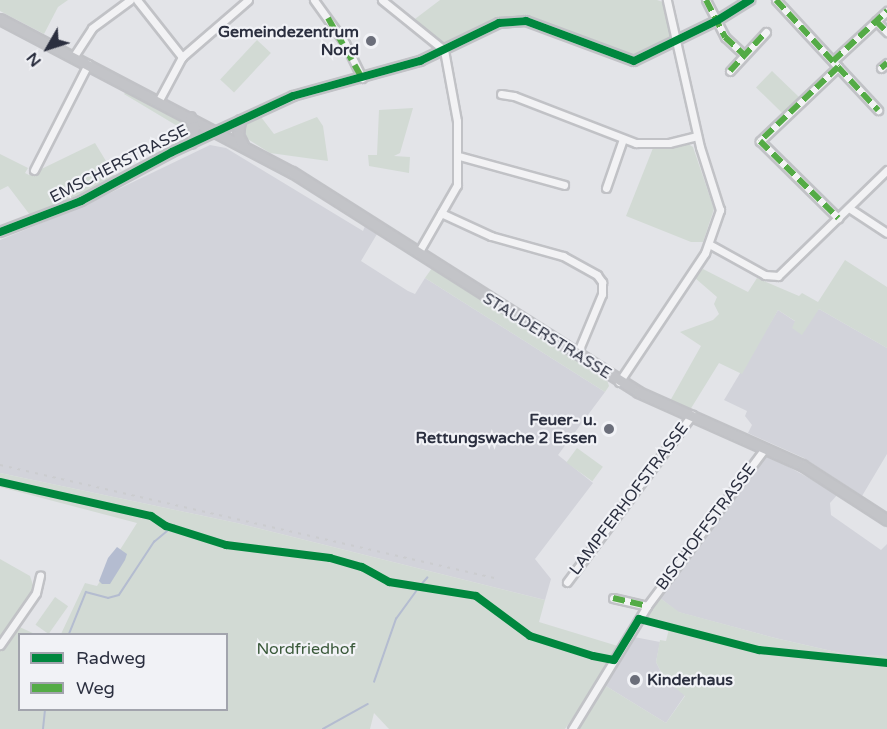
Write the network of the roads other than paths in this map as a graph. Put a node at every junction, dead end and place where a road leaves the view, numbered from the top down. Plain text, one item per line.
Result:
1 (130, 0) edge
2 (137, 0) edge
3 (232, 0) edge
4 (248, 0) edge
5 (314, 0) edge
6 (382, 0) edge
7 (667, 0) edge
8 (706, 0) edge
9 (776, 0) edge
10 (744, 2) edge
11 (238, 8) junction
12 (887, 11) edge
13 (0, 19) edge
14 (718, 20) junction
15 (876, 21) junction
16 (766, 32) dead end
17 (887, 32) edge
18 (677, 39) junction
19 (444, 50) junction
20 (744, 55) junction
21 (74, 56) junction
22 (182, 57) junction
23 (88, 64) junction
24 (835, 64) junction
25 (730, 71) dead end
26 (362, 78) junction
27 (501, 94) dead end
28 (159, 100) junction
29 (878, 110) dead end
30 (190, 117) junction
31 (240, 120) junction
32 (216, 131) junction
33 (697, 136) junction
34 (623, 139) junction
35 (191, 143) junction
36 (243, 145) junction
37 (459, 156) junction
38 (34, 170) dead end
39 (885, 175) edge
40 (564, 185) dead end
41 (606, 188) dead end
42 (849, 208) junction
43 (441, 213) junction
44 (838, 218) junction
45 (0, 232) edge
46 (887, 233) edge
47 (709, 244) junction
48 (418, 253) junction
49 (577, 354) junction
50 (619, 382) junction
51 (692, 415) junction
52 (765, 448) junction
53 (887, 520) edge
54 (40, 574) dead end
55 (567, 582) dead end
56 (613, 598) dead end
57 (647, 606) junction
58 (0, 645) edge
59 (572, 729) edge

1 - 21 street
2 - 22 street
3 - 11 street
4 - 11 street
5 - 26 street
6 - 19 street
7 - 18 street
8 - 14 street
9 - 24 street
10 - 14 street, EMSCHERSTRASSE
11 - 22 street
12 - 15 street
13 - 21 main road, STAUDERSTRASSE
14 - 18 street, EMSCHERSTRASSE
14 - 20 street
15 - 17 street
15 - 24 street
16 - 20 street
18 - 19 street, EMSCHERSTRASSE
18 - 33 street
19 - 26 street, EMSCHERSTRASSE
19 - 37 street
20 - 25 street
21 - 23 main road, STAUDERSTRASSE
22 - 28 street
23 - 28 main road, STAUDERSTRASSE
23 - 38 street
24 - 29 street
24 - 44 street
26 - 31 street, EMSCHERSTRASSE
27 - 34 street
28 - 30 main road, STAUDERSTRASSE
30 - 32 main road, STAUDERSTRASSE
30 - 35 main road
31 - 32 street, EMSCHERSTRASSE
31 - 36 main road
32 - 35 street, EMSCHERSTRASSE
32 - 36 main road, STAUDERSTRASSE
33 - 34 street
33 - 47 street
34 - 41 street
35 - 45 street, EMSCHERSTRASSE
36 - 48 main road, STAUDERSTRASSE
37 - 40 street
37 - 43 street
39 - 42 street
42 - 44 street
42 - 46 street
43 - 48 street
43 - 49 street
44 - 47 street
47 - 50 street
48 - 49 main road, STAUDERSTRASSE
49 - 50 main road, STAUDERSTRASSE
50 - 51 main road, STAUDERSTRASSE
51 - 52 main road, STAUDERSTRASSE
51 - 55 street, LAMPFERHOFSTRASSE
52 - 53 main road, STAUDERSTRASSE
52 - 57 street, BISCHOFFSTRASSE
54 - 58 street
56 - 57 street, BISCHOFFSTRASSE
57 - 59 street, BISCHOFFSTRASSE

